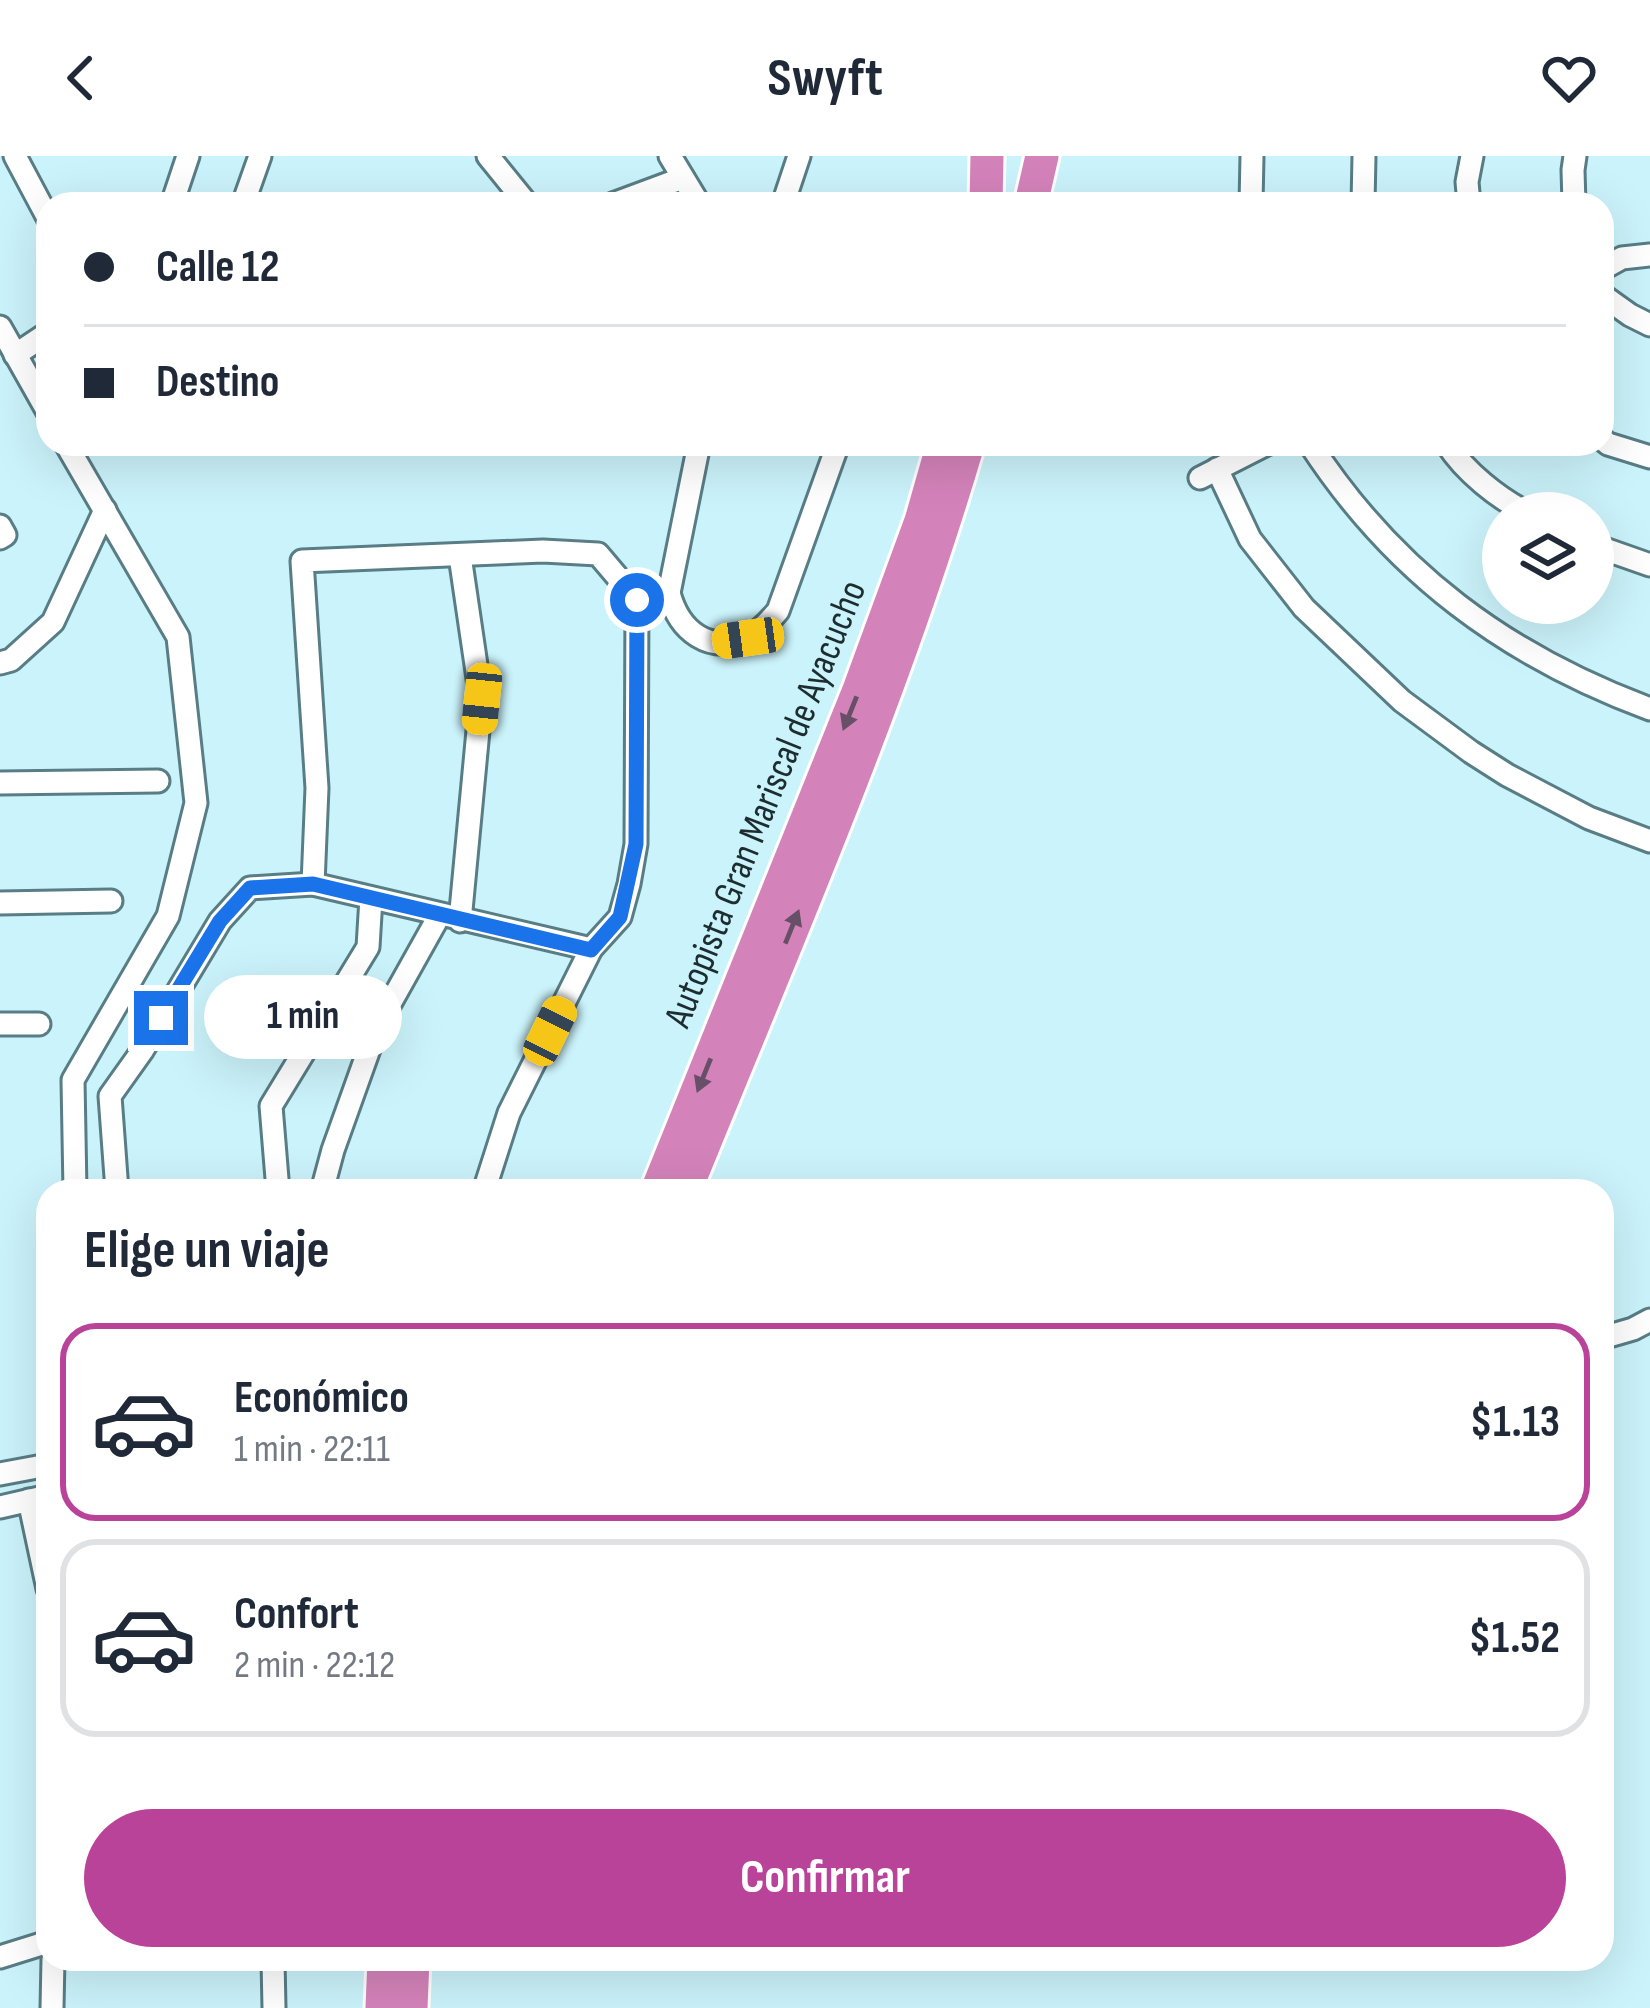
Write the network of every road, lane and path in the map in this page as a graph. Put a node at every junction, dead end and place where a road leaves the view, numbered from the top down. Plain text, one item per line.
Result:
1 (16, 156) edge
2 (188, 156) edge
3 (260, 156) edge
4 (488, 156) edge
5 (670, 156) edge
6 (799, 156) edge
7 (987, 156) edge
8 (1042, 156) edge
9 (1252, 156) edge
10 (1364, 156) edge
11 (1472, 156) edge
12 (1576, 156) edge
13 (683, 178) junction
14 (176, 192) edge
15 (247, 192) edge
16 (517, 192) edge
17 (645, 192) edge
18 (692, 192) edge
19 (787, 192) edge
20 (986, 192) edge
21 (1034, 192) edge
22 (1251, 192) edge
23 (1364, 192) edge
24 (1467, 192) edge
25 (1574, 192) edge
26 (36, 195) edge
27 (1650, 255) edge
28 (1614, 262) edge
29 (1614, 304) edge
30 (1650, 325) edge
31 (0, 327) edge
32 (36, 340) edge
33 (15, 355) junction
34 (36, 391) edge
35 (1614, 446) edge
36 (74, 456) edge
37 (697, 456) edge
38 (834, 456) edge
39 (940, 456) edge
40 (964, 456) edge
41 (1243, 456) edge
42 (1318, 456) edge
43 (1455, 456) edge
44 (1650, 457) edge
45 (1496, 492) edge
46 (105, 511) junction
47 (0, 526) edge
48 (0, 538) edge
49 (1614, 552) edge
50 (460, 556) junction
51 (1650, 565) edge
52 (669, 593) junction
53 (637, 600) junction
54 (0, 663) edge
55 (1650, 709) edge
56 (158, 781) dead end
57 (0, 783) edge
58 (1650, 841) edge
59 (313, 884) junction
60 (371, 898) junction
61 (111, 901) dead end
62 (0, 903) edge
63 (450, 918) junction
64 (591, 950) junction
65 (0, 1024) edge
66 (40, 1024) dead end
67 (75, 1179) edge
68 (116, 1179) edge
69 (277, 1179) edge
70 (325, 1179) edge
71 (488, 1179) edge
72 (662, 1179) edge
73 (691, 1179) edge
74 (1650, 1320) edge
75 (1614, 1335) edge
76 (36, 1467) edge
77 (0, 1474) edge
78 (36, 1498) edge
79 (0, 1507) edge
80 (36, 1946) edge
81 (0, 1957) edge
82 (53, 1971) edge
83 (272, 1971) edge
84 (384, 1971) edge
85 (413, 1971) edge
86 (52, 2008) edge
87 (274, 2008) edge
88 (382, 2008) edge
89 (411, 2008) edge

1 - 26 street
2 - 14 street
3 - 15 street
4 - 16 street
5 - 13 street
6 - 19 street
7 - 20 highway
8 - 21 highway
9 - 22 street
10 - 23 street
11 - 24 street
12 - 25 street
13 - 17 street
13 - 18 street
27 - 28 street
29 - 30 street
31 - 33 street
32 - 33 street
33 - 34 street
35 - 44 street
36 - 46 street
37 - 52 street
38 - 52 street
39 -> 72 highway, Autopista Gran Mariscal de Ayacucho
73 -> 40 highway, Autopista Gran Mariscal de Ayacucho
41 - 58 street
42 - 55 street
43 - 45 street
46 - 54 street
46 - 67 street
47 - 48 street
49 - 51 street
50 - 53 street
50 - 59 street
50 - 63 street
52 - 53 street
53 - 64 street
56 - 57 street
59 - 60 street
59 - 68 street
60 - 63 street
60 - 69 street
61 - 62 street
63 - 64 street
63 - 70 street
64 - 71 street
65 - 66 street
74 - 75 street
76 - 77 street
78 - 79 street
80 - 81 street
82 - 86 street
83 - 87 street
84 - 88 highway
85 - 89 highway

